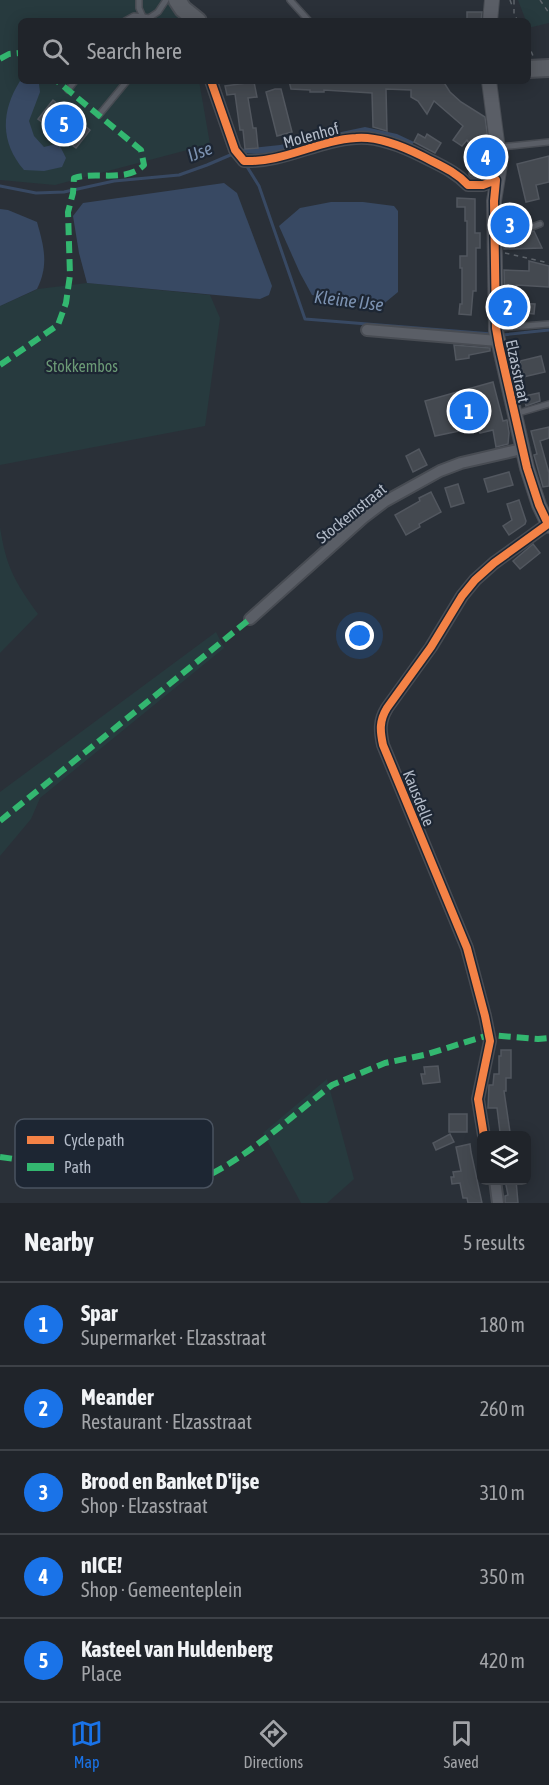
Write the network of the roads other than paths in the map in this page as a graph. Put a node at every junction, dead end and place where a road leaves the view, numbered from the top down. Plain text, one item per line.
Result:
1 (139, 0) edge
2 (166, 0) edge
3 (177, 0) edge
4 (290, 0) edge
5 (492, 0) edge
6 (147, 18) edge
7 (149, 18) edge
8 (194, 18) edge
9 (306, 18) edge
10 (490, 18) edge
11 (549, 68) edge
12 (531, 69) edge
13 (73, 84) edge
14 (125, 84) edge
15 (212, 84) edge
16 (489, 84) edge
17 (68, 90) dead end
18 (99, 115) dead end
19 (549, 142) edge
20 (498, 147) junction
21 (496, 180) junction
22 (540, 224) dead end
23 (496, 244) junction
24 (549, 324) edge
25 (367, 330) dead end
26 (497, 335) junction
27 (549, 404) edge
28 (514, 414) junction
29 (522, 449) junction
30 (548, 525) edge
31 (250, 619) dead end
32 (483, 1131) edge
33 (496, 1185) edge
34 (498, 1203) edge

1 - 6 lane
2 - 7 lane
3 - 8 main road
4 - 9 lane
5 - 10 street
11 - 12 main road
13 - 17 lane
14 - 18 lane
15 - 21 street, Molenhof
16 - 20 street, Elzasstraat
19 - 20 lane
20 - 21 street, Elzasstraat
21 - 23 street, Elzasstraat
22 - 23 lane
23 - 26 street, Elzasstraat
24 - 26 lane
25 - 26 street
26 - 28 street, Elzasstraat
27 - 28 lane
28 - 29 street, Elzasstraat
29 - 30 street, Elzasstraat
29 - 31 street, Stockemstraat
30 - 32 street, Kausdelle
33 - 34 street

